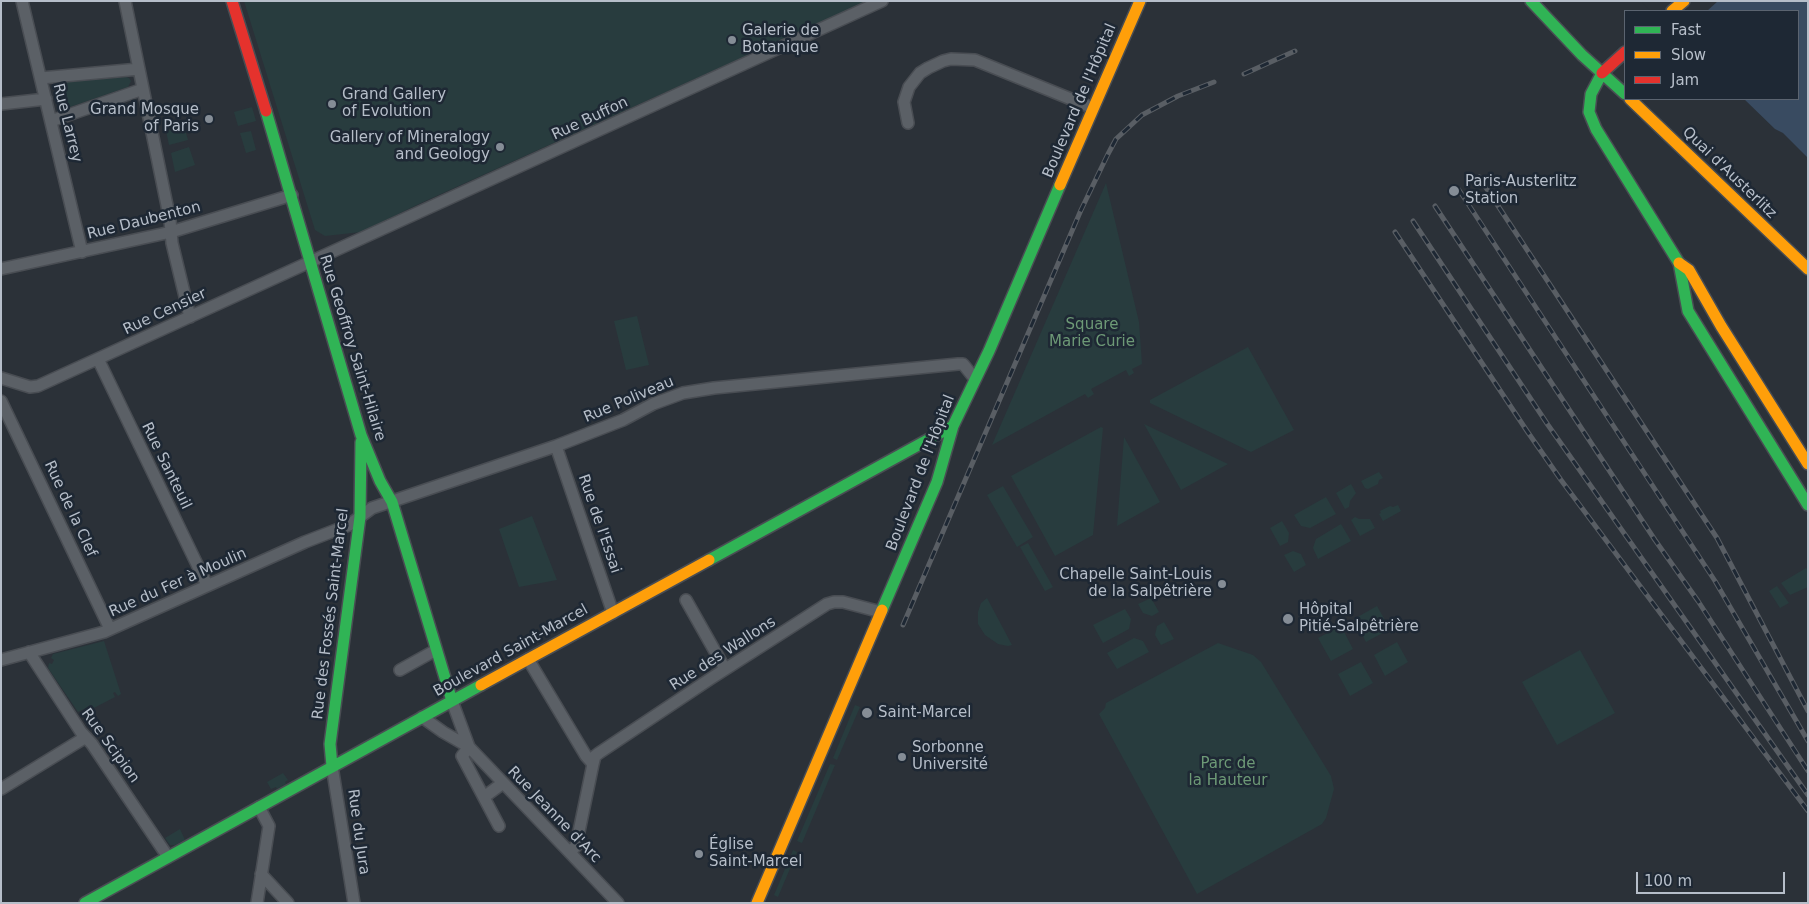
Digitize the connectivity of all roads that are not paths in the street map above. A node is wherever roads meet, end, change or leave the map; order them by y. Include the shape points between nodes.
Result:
1 (22, 1) edge
2 (125, 1) edge
3 (232, 1) edge
4 (882, 1) edge
5 (1140, 1) edge
6 (1530, 1) edge
7 (1684, 1) edge
8 (1673, 10) edge
9 (1624, 53) edge
10 (138, 69) junction
11 (1602, 73) junction
12 (41, 78) junction
13 (143, 89) junction
14 (1624, 93) edge
15 (46, 99) junction
16 (1631, 100) edge
17 (1, 104) edge
18 (1093, 108) junction
19 (51, 121) junction
20 (908, 123) dead end
21 (292, 195) junction
22 (171, 232) junction
23 (82, 252) junction
24 (310, 262) junction
25 (1679, 263) junction
26 (1, 269) edge
27 (1808, 270) edge
28 (190, 317) junction
29 (98, 359) junction
30 (1, 378) edge
31 (975, 379) junction
32 (2, 402) edge
33 (952, 426) junction
34 (361, 435) junction
35 (556, 446) junction
36 (1808, 464) edge
37 (392, 502) junction
38 (1808, 505) edge
39 (360, 517) junction
40 (207, 585) junction
41 (686, 600) dead end
42 (613, 612) junction
43 (881, 612) junction
44 (110, 630) junction
45 (436, 650) junction
46 (29, 652) junction
47 (528, 659) junction
48 (1, 660) edge
49 (725, 669) junction
50 (400, 670) dead end
51 (452, 701) junction
52 (422, 717) junction
53 (86, 737) junction
54 (469, 747) junction
55 (593, 764) junction
56 (332, 766) junction
57 (503, 783) junction
58 (1, 789) edge
59 (484, 797) junction
60 (259, 807) junction
61 (499, 826) dead end
62 (570, 852) junction
63 (168, 857) junction
64 (261, 874) junction
65 (85, 903) edge
66 (257, 903) edge
67 (288, 903) edge
68 (354, 903) edge
69 (618, 903) edge
70 (757, 903) edge

1 - 12 street, Rue Larrey
2 - 10 street
3 - 21 main road, Rue Geoffroy Saint-Hilaire
4 - 24 street, Rue Buffon
5 - 18 main road, Boulevard de l'Hôpital
6 - 11 main road
7 - 8 main road
9 - 11 main road
10 - 12 street
10 - 13 street
11 - 14 main road
11 - 25 main road via 1591,94 1589,112 1596,129
12 - 15 street, Rue Larrey
13 - 19 street
13 - 22 street
15 - 17 street
15 - 19 street, Rue Larrey
16 - 27 main road, Quai d'Austerlitz
18 - 20 street via 975,60 958,59 928,68 908,87 904,102
18 - 31 main road, Boulevard de l'Hôpital
19 - 23 street, Rue Larrey
21 - 22 street, Rue Daubenton
21 - 24 main road, Rue Geoffroy Saint-Hilaire
22 - 23 street, Rue Daubenton
22 - 28 street
23 - 26 street, Rue Daubenton
24 - 28 street, Rue Censier
24 - 34 main road, Rue Geoffroy Saint-Hilaire
25 - 36 main road via 1688,270
25 - 38 main road via 1688,311
28 - 29 street, Rue Censier
29 - 30 street, Rue Censier via 38,386
29 - 40 street, Rue Santeuil
31 - 33 main road, Boulevard de l'Hôpital
31 - 35 street, Rue Poliveau via 963,364 958,364 714,388 683,393 653,404 623,420
32 - 44 street, Rue de la Clef
33 - 42 main road, Boulevard Saint-Marcel
33 - 43 main road, Boulevard de l'Hôpital via 937,482
34 - 37 main road, Rue Geoffroy Saint-Hilaire
34 - 39 main road, Rue des Fossés Saint-Marcel
35 - 37 street, Rue Poliveau
35 - 42 street, Rue de l'Essai
37 - 39 street, Rue Poliveau via 372,508
37 - 45 main road, Rue Geoffroy Saint-Hilaire
39 - 40 street, Rue du Fer à Moulin via 350,526
39 - 56 main road, Rue des Fossés Saint-Marcel via 330,744
40 - 44 street, Rue du Fer à Moulin
41 - 49 street
42 - 47 main road, Boulevard Saint-Marcel
43 - 49 street, Rue des Wallons via 843,602 827,604
43 - 70 main road, Boulevard de l'Hôpital
44 - 46 street, Rue du Fer à Moulin
45 - 50 street
45 - 51 main road, Rue Geoffroy Saint-Hilaire
46 - 48 street, Rue du Fer à Moulin
46 - 53 street, Rue Scipion
47 - 51 main road, Boulevard Saint-Marcel
47 - 55 street
49 - 55 street, Rue des Wallons via 599,753
51 - 52 main road, Boulevard Saint-Marcel
51 - 54 street, Rue Jeanne d'Arc
52 - 54 street, Rue Jeanne d'Arc
52 - 56 main road, Boulevard Saint-Marcel
53 - 58 street
53 - 63 street, Rue Scipion
54 - 57 street, Rue Jeanne d'Arc
54 - 59 street via 462,756
55 - 62 street via 576,846
56 - 60 main road, Boulevard Saint-Marcel
56 - 68 street, Rue du Jura
57 - 59 street
57 - 62 street, Rue Jeanne d'Arc
59 - 61 street
60 - 63 main road, Boulevard Saint-Marcel
60 - 64 street via 269,826
62 - 69 street, Rue Jeanne d'Arc
63 - 65 main road, Boulevard Saint-Marcel
64 - 66 street
64 - 67 street

